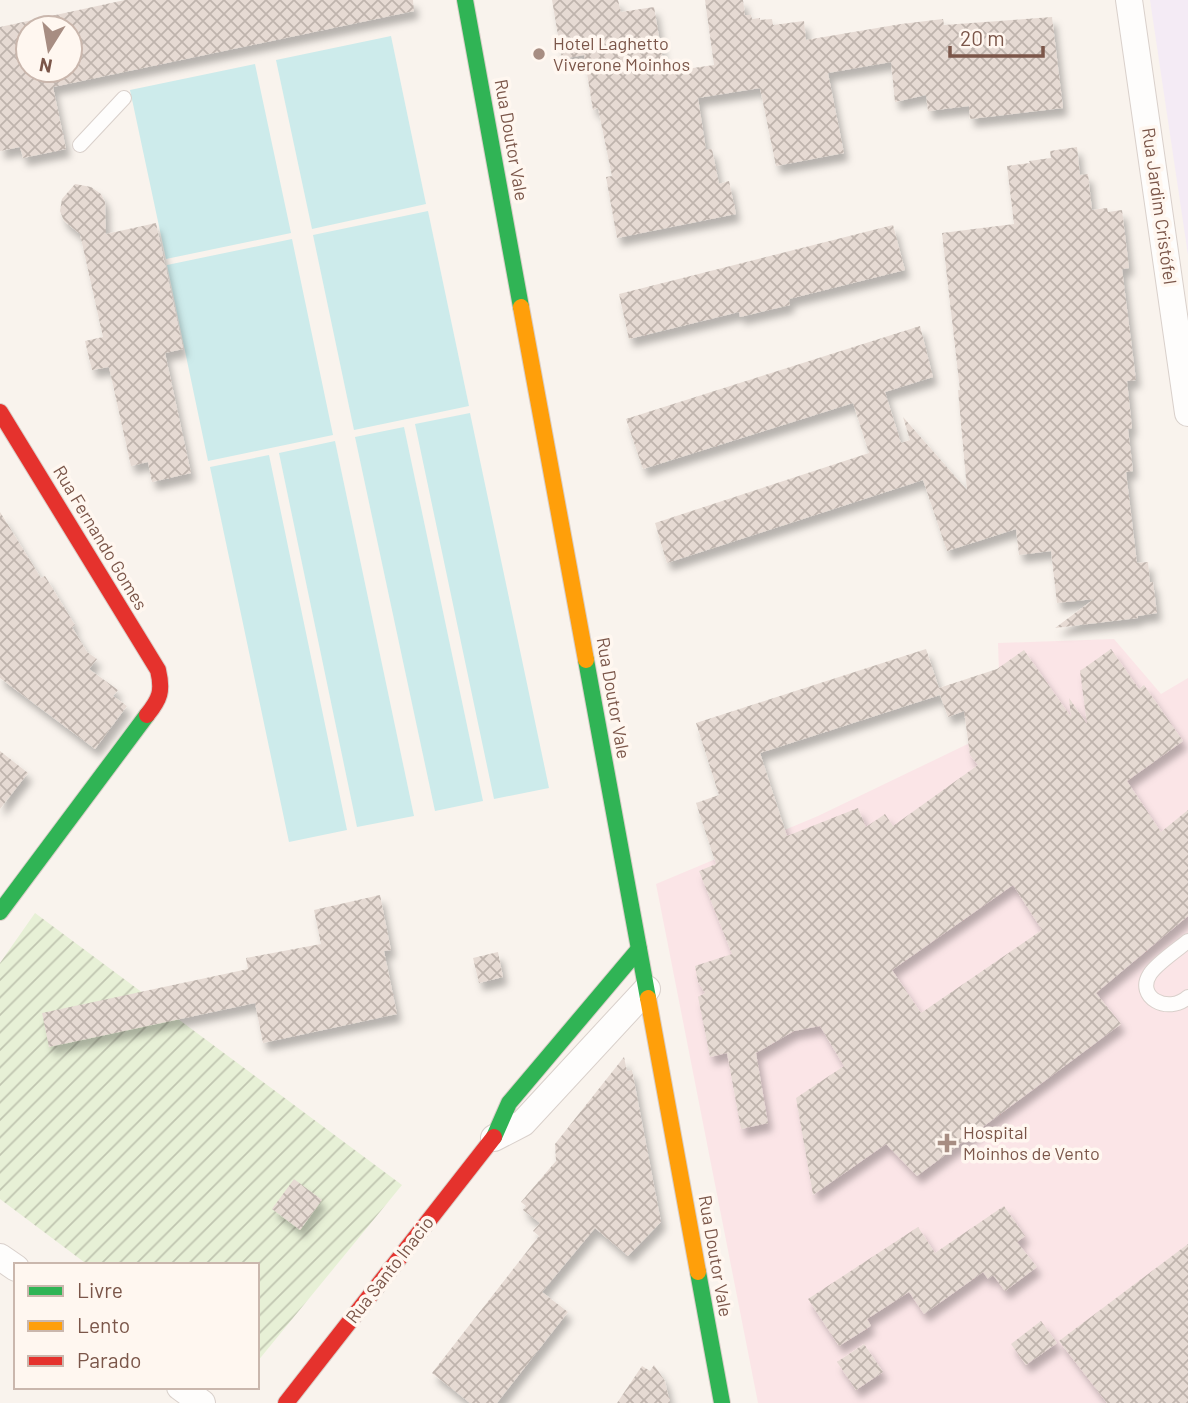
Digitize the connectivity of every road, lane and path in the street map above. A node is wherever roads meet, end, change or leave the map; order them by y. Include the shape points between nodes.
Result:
1 (465, 0) edge
2 (1129, 0) edge
3 (124, 98) dead end
4 (80, 145) dead end
5 (0, 412) edge
6 (1188, 412) edge
7 (0, 912) edge
8 (1188, 941) edge
9 (639, 950) junction
10 (646, 989) junction
11 (1188, 997) edge
12 (494, 1138) junction
13 (183, 1389) edge
14 (202, 1403) edge
15 (286, 1403) edge
16 (722, 1403) edge

1 - 9 street, Rua Doutor Vale
2 - 6 street, Rua Jardim Cristófel
3 - 4 lane
5 - 7 street, Rua Fernando Gomes via 158,670 162,686 157,702
8 - 11 lane via 1151,972 1147,981 1147,991 1161,1005
9 - 10 street, Rua Doutor Vale
9 - 12 street, Rua Santo Inacio via 509,1103
10 - 12 street, Rua Santo Inacio via 523,1123
10 - 16 street, Rua Doutor Vale
12 - 15 street, Rua Santo Inacio
13 - 14 street

